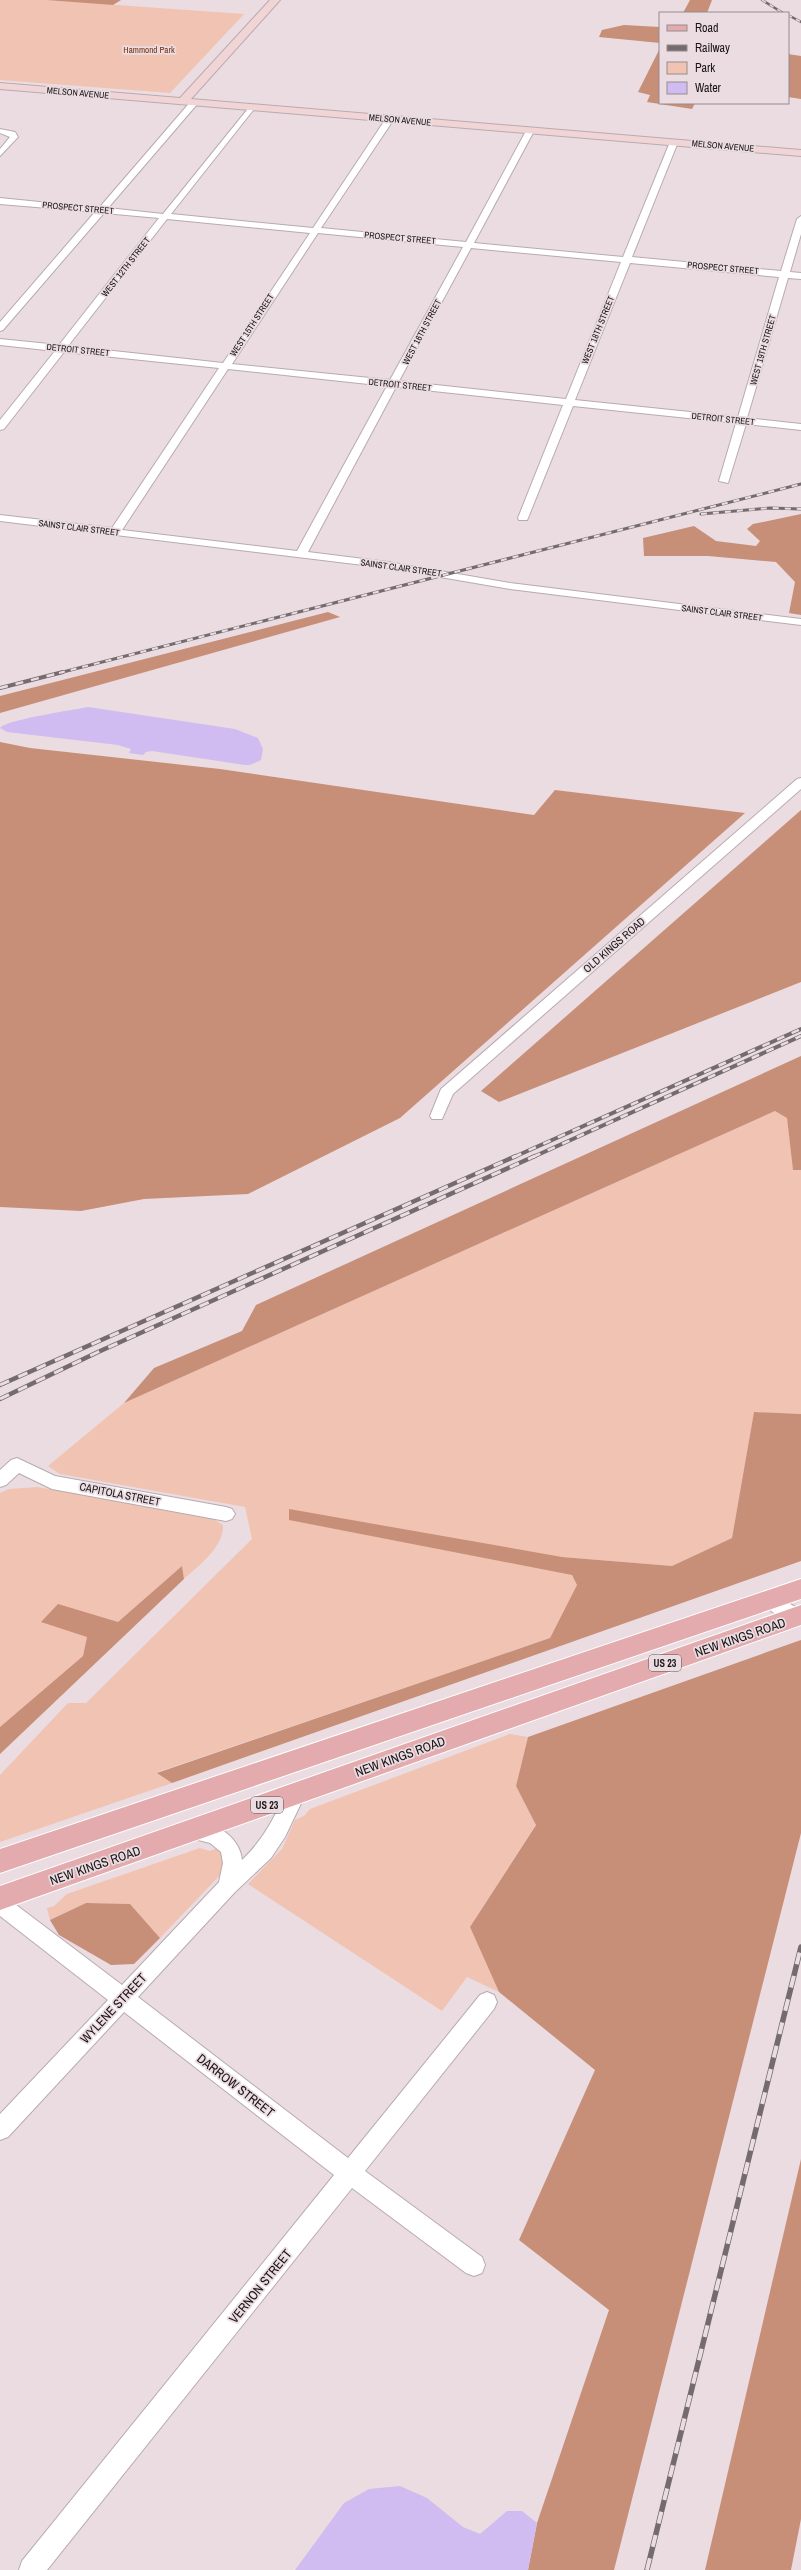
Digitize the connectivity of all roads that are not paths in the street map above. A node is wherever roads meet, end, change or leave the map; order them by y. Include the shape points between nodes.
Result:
1 (275, 0) edge
2 (0, 86) edge
3 (183, 101) junction
4 (195, 102) junction
5 (251, 107) junction
6 (390, 119) junction
7 (0, 131) edge
8 (530, 131) junction
9 (674, 142) junction
10 (801, 153) edge
11 (0, 154) edge
12 (0, 201) edge
13 (101, 210) junction
14 (165, 216) junction
15 (801, 219) edge
16 (314, 231) junction
17 (468, 245) junction
18 (626, 260) junction
19 (785, 274) junction
20 (801, 276) edge
21 (0, 328) edge
22 (0, 342) edge
23 (62, 349) junction
24 (226, 366) junction
25 (394, 385) junction
26 (569, 403) junction
27 (743, 421) junction
28 (0, 427) edge
29 (801, 427) edge
30 (724, 481) dead end
31 (0, 518) edge
32 (523, 518) dead end
33 (115, 532) junction
34 (300, 554) junction
35 (801, 622) edge
36 (801, 782) edge
37 (438, 1116) dead end
38 (0, 1480) edge
39 (226, 1514) dead end
40 (801, 1589) edge
41 (770, 1600) junction
42 (799, 1616) edge
43 (295, 1795) junction
44 (193, 1831) junction
45 (0, 1861) edge
46 (228, 1886) junction
47 (0, 1898) edge
48 (0, 1904) edge
49 (123, 1997) junction
50 (488, 2002) dead end
51 (0, 2130) edge
52 (350, 2174) junction
53 (474, 2265) dead end
54 (31, 2570) edge

1 - 3 street
2 - 3 street, MELSON AVENUE
3 - 4 street, MELSON AVENUE
4 - 5 street, MELSON AVENUE
4 - 13 street
5 - 6 street, MELSON AVENUE
5 - 14 street, WEST 12TH STREET
6 - 8 street, MELSON AVENUE
6 - 16 street, WEST 15TH STREET
7 - 11 street via 12,134 13,140
8 - 9 street, MELSON AVENUE
8 - 17 street, WEST 16TH STREET
9 - 10 street, MELSON AVENUE
9 - 18 street, WEST 18TH STREET
12 - 13 street, PROSPECT STREET
13 - 14 street, PROSPECT STREET
13 - 21 street
14 - 16 street, PROSPECT STREET
14 - 23 street, WEST 12TH STREET
15 - 19 street, WEST 19TH STREET
16 - 17 street, PROSPECT STREET
16 - 24 street, WEST 15TH STREET
17 - 18 street, PROSPECT STREET
17 - 25 street, WEST 16TH STREET
18 - 19 street, PROSPECT STREET
18 - 26 street, WEST 18TH STREET
19 - 20 street, PROSPECT STREET
19 - 27 street, WEST 19TH STREET
22 - 23 street, DETROIT STREET
23 - 24 street, DETROIT STREET
23 - 28 street, WEST 12TH STREET
24 - 25 street, DETROIT STREET
24 - 33 street, WEST 15TH STREET
25 - 26 street, DETROIT STREET
25 - 34 street, WEST 16TH STREET
26 - 27 street, DETROIT STREET
26 - 32 street, WEST 18TH STREET
27 - 29 street, DETROIT STREET
27 - 30 street, WEST 19TH STREET
31 - 33 street, SAINST CLAIR STREET
33 - 34 street, SAINST CLAIR STREET
34 - 35 street, SAINST CLAIR STREET via 388,565 510,586
36 - 37 street, OLD KINGS ROAD via 446,1092
38 - 39 street, CAPITOLA STREET via 17,1465 52,1482
40 - 41 main road, US 23
41 - 42 street
41 - 45 main road, US 23
42 - 43 main road, NEW KINGS ROAD / US 23
43 - 44 main road, NEW KINGS ROAD / US 23
43 - 46 street, WYLENE STREET via 278,1831 264,1852
44 - 46 street, WYLENE STREET via 211,1833 226,1840 233,1855 233,1869
44 - 47 main road, NEW KINGS ROAD / US 23
46 - 49 street, WYLENE STREET
48 - 49 street, DARROW STREET
49 - 51 street, WYLENE STREET
49 - 52 street, DARROW STREET
50 - 52 street, VERNON STREET
52 - 53 street, DARROW STREET
52 - 54 street, VERNON STREET

